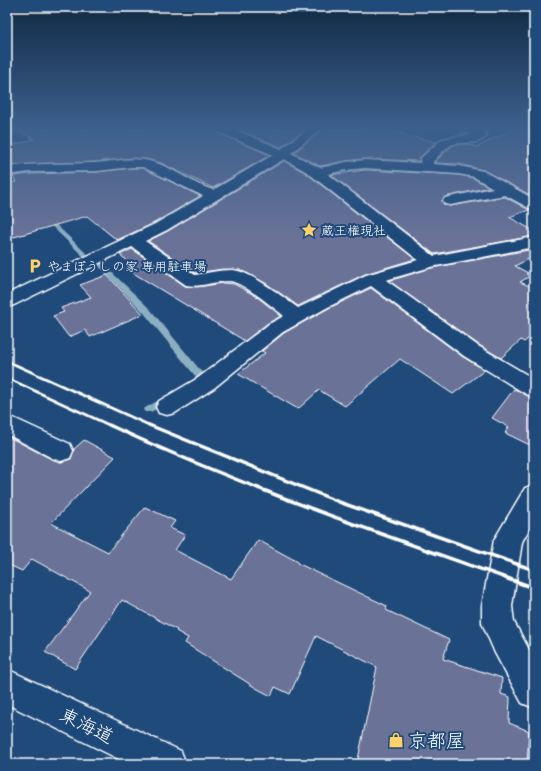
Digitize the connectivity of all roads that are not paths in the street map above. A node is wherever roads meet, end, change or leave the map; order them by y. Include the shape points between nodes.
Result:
1 (120, 165) edge
2 (150, 165) edge
3 (265, 165) edge
4 (303, 165) edge
5 (356, 165) edge
6 (380, 165) edge
7 (427, 165) edge
8 (427, 168) junction
9 (7, 171) edge
10 (317, 173) junction
11 (506, 190) junction
12 (214, 195) junction
13 (450, 201) dead end
14 (534, 205) edge
15 (133, 240) junction
16 (534, 242) edge
17 (431, 262) junction
18 (372, 279) junction
19 (7, 282) edge
20 (14, 297) edge
21 (297, 316) junction
22 (534, 389) edge
23 (167, 407) dead end
24 (7, 424) edge
25 (62, 451) dead end
26 (534, 496) edge
27 (7, 686) edge
28 (534, 691) edge
29 (168, 764) edge

1 - 9 street via 36,167
2 - 12 street
3 - 12 street
4 - 10 street
5 - 10 street
6 - 8 street
7 - 8 street
8 - 11 street via 468,172
10 - 17 street
11 - 13 street
11 - 14 street
12 - 15 street
15 - 20 street
15 - 21 street via 192,281 233,275 257,287
16 - 17 street
17 - 18 street
18 - 21 street
18 - 22 street via 490,365
19 - 20 street
21 - 23 street via 255,344 206,383
24 - 25 street
26 - 28 street via 508,540 497,606 498,623 506,642
27 - 29 street, 東海道

